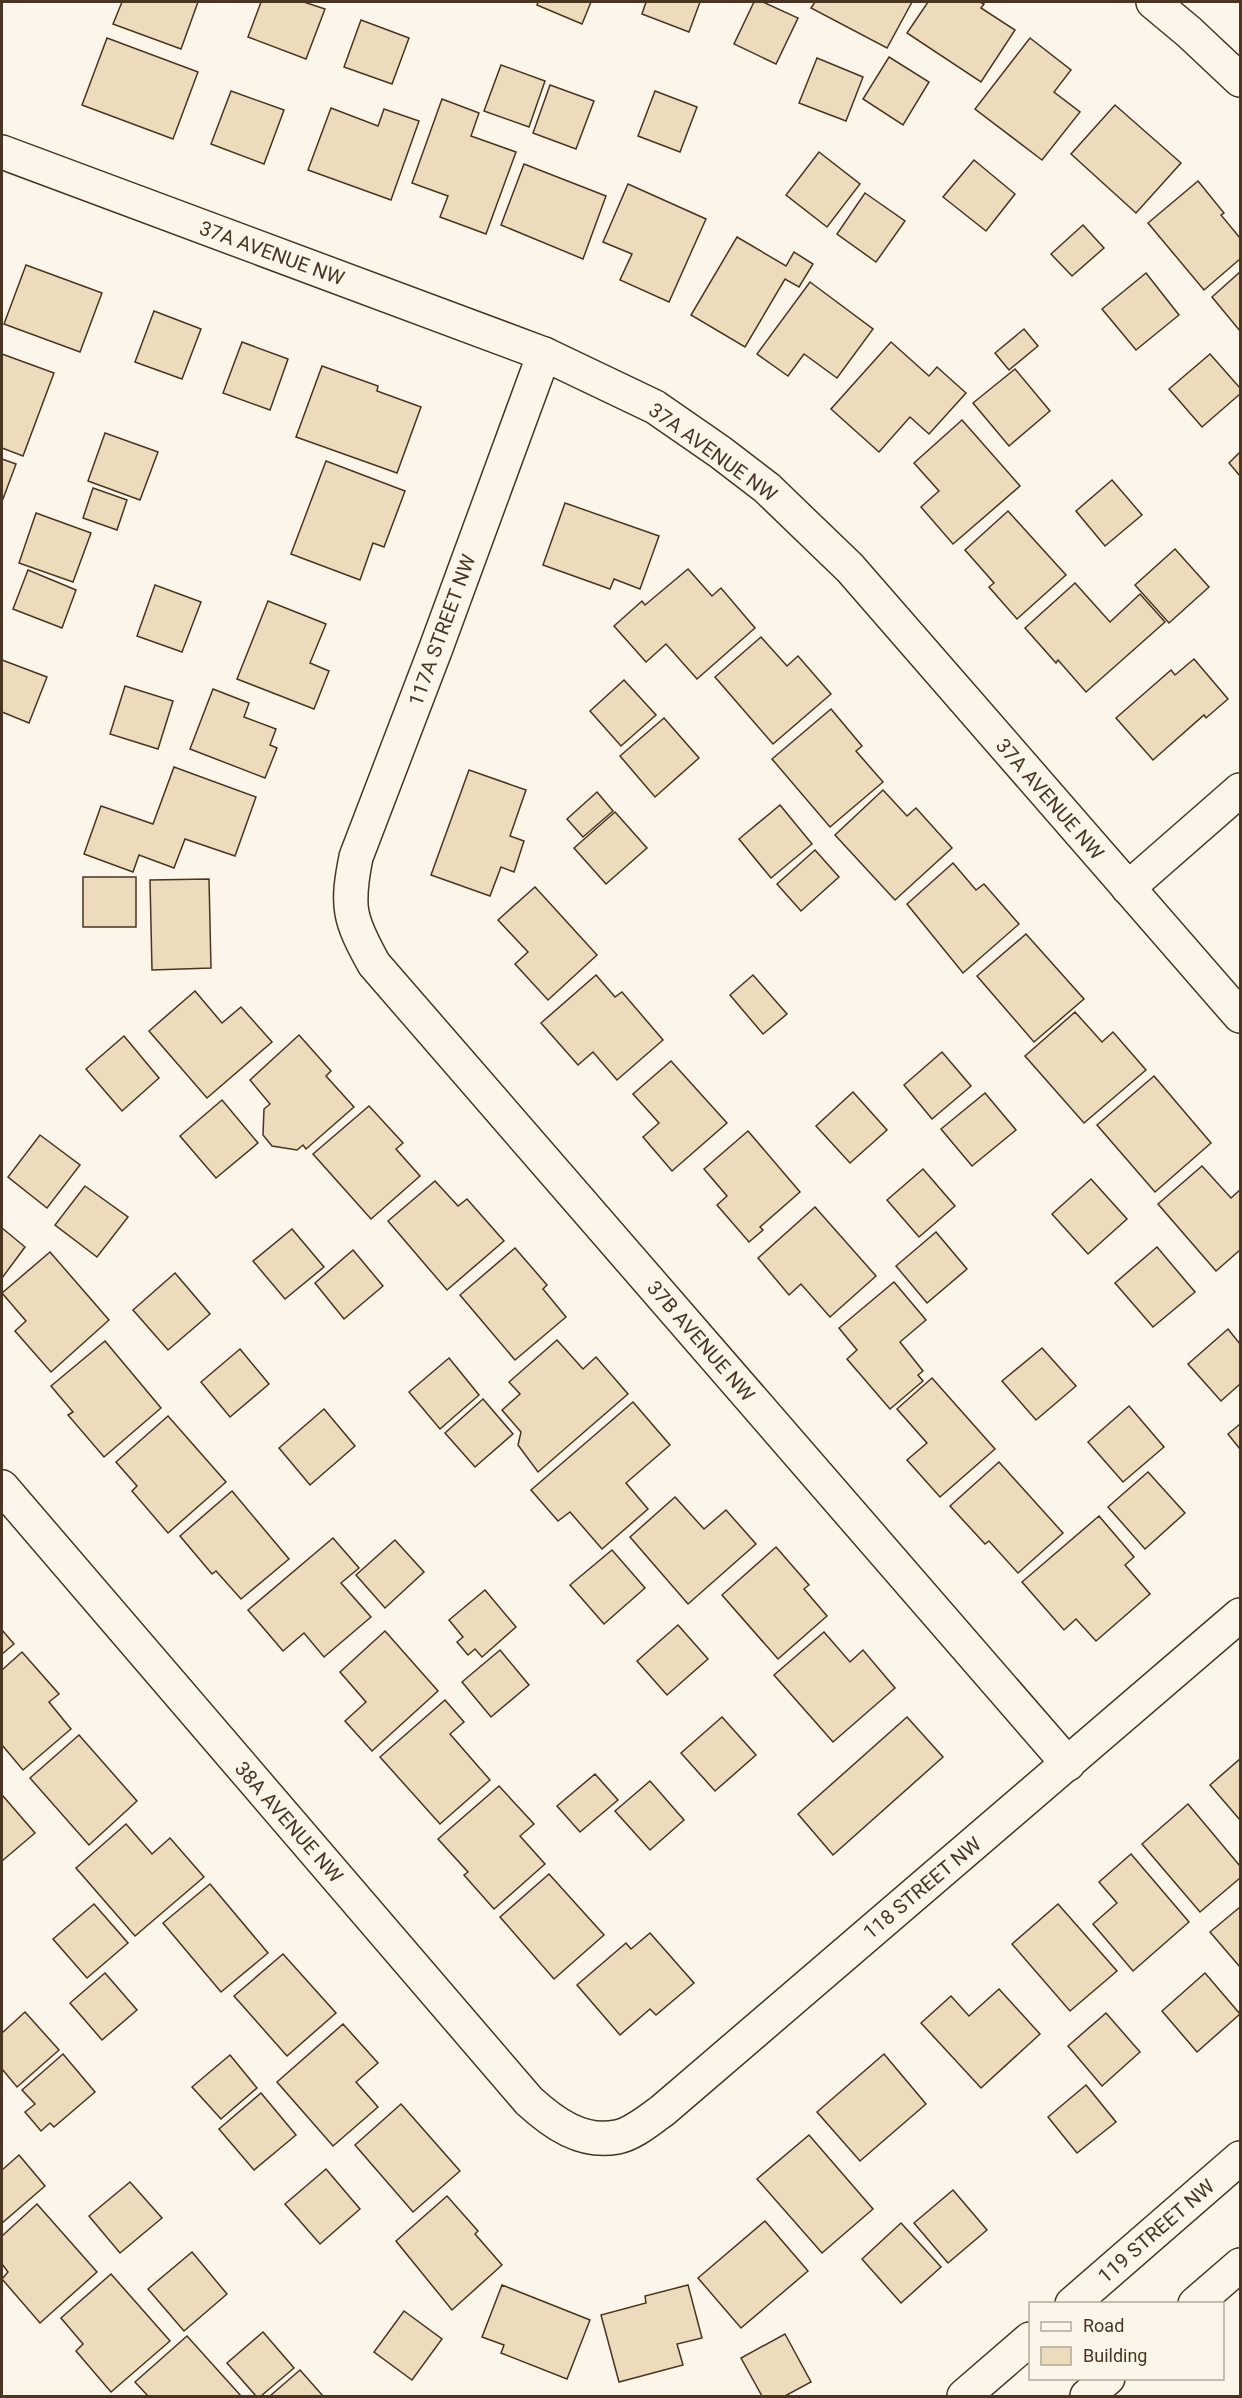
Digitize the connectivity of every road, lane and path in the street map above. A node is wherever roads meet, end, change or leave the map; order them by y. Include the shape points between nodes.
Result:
1 (1153, 2) edge
2 (1240, 80) edge
3 (2, 152) edge
4 (544, 354) junction
5 (1240, 790) edge
6 (1128, 888) junction
7 (349, 909) joint
8 (1240, 1016) edge
9 (2, 1487) edge
10 (1240, 1614) edge
11 (1068, 1764) junction
12 (591, 2138) joint
13 (1240, 2158) edge
14 (1240, 2265) edge
15 (1074, 2302) edge
16 (1198, 2302) edge
17 (1029, 2340) edge
18 (1107, 2380) edge
19 (964, 2397) edge
20 (1087, 2397) edge

1 - 2 street
3 - 4 street, 37A AVENUE NW
4 - 6 street, 37A AVENUE NW via 655,407 767,488 849,568
4 - 7 street, 117A STREET NW via 356,857
5 - 6 street
6 - 8 street, 37A AVENUE NW
7 - 11 street, 37B AVENUE NW via 374,964
9 - 12 street, 38A AVENUE NW via 529,2101 568,2131
10 - 11 street, 118 STREET NW
11 - 12 street, 118 STREET NW via 662,2111 617,2137
13 - 15 street, 119 STREET NW
14 - 16 street
17 - 19 street
18 - 20 street

